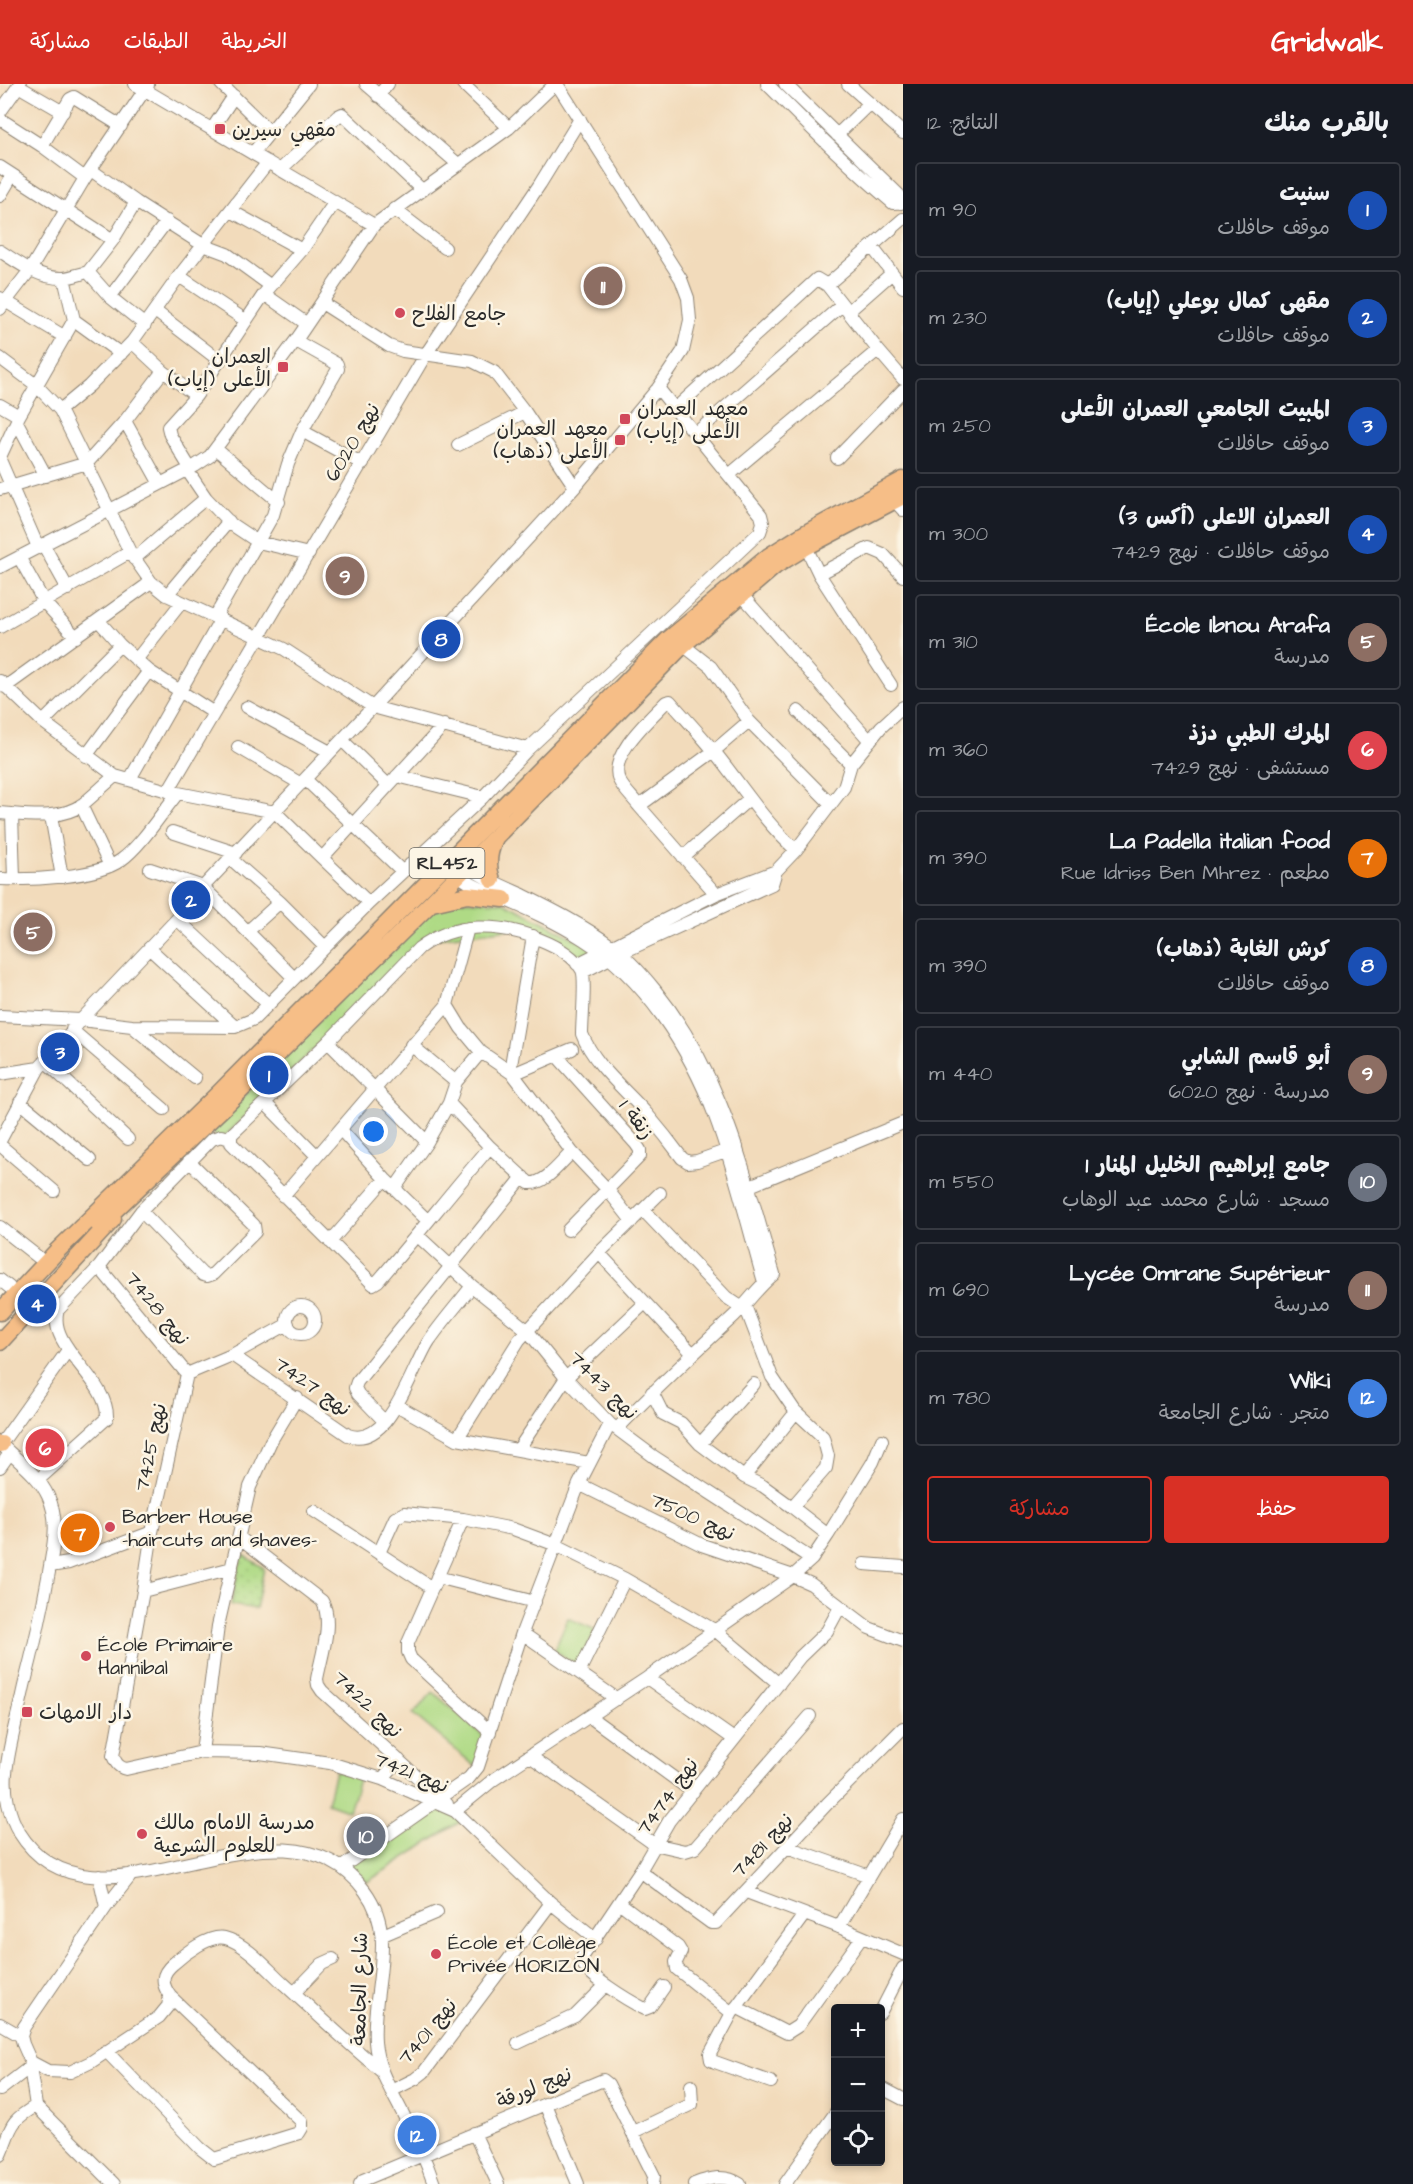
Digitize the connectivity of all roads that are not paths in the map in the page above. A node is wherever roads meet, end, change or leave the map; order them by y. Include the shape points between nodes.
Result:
1 (309, 84) edge
2 (366, 84) edge
3 (388, 84) edge
4 (463, 84) edge
5 (556, 84) edge
6 (767, 84) edge
7 (785, 84) edge
8 (848, 84) edge
9 (19, 85) edge
10 (143, 86) edge
11 (228, 88) edge
12 (4, 96) edge
13 (378, 96) junction
14 (870, 103) junction
15 (0, 112) edge
16 (63, 112) junction
17 (0, 119) edge
18 (580, 119) junction
19 (121, 126) junction
20 (509, 128) junction
21 (212, 129) junction
22 (270, 132) junction
23 (903, 133) edge
24 (837, 135) junction
25 (42, 146) junction
26 (253, 153) junction
27 (268, 162) junction
28 (459, 165) junction
29 (0, 167) edge
30 (280, 170) junction
31 (88, 174) junction
32 (12, 176) junction
33 (422, 190) junction
34 (0, 196) edge
35 (136, 202) junction
36 (335, 202) junction
37 (902, 202) edge
38 (65, 209) junction
39 (394, 209) junction
40 (231, 211) junction
41 (167, 221) junction
42 (374, 225) junction
43 (901, 225) edge
44 (113, 240) junction
45 (203, 245) junction
46 (872, 247) junction
47 (445, 248) dead end
48 (302, 250) junction
49 (0, 251) edge
50 (30, 270) junction
51 (88, 273) junction
52 (891, 274) junction
53 (179, 276) junction
54 (64, 278) junction
55 (827, 285) junction
56 (903, 287) edge
57 (268, 290) junction
58 (110, 297) junction
59 (2, 303) edge
60 (322, 303) junction
61 (845, 308) junction
62 (155, 311) junction
63 (74, 320) junction
64 (245, 320) junction
65 (307, 324) junction
66 (145, 325) junction
67 (65, 337) junction
68 (296, 341) junction
69 (132, 342) junction
70 (878, 350) junction
71 (121, 354) junction
72 (426, 354) junction
73 (0, 358) edge
74 (220, 361) junction
75 (162, 371) junction
76 (903, 379) edge
77 (36, 385) junction
78 (658, 388) junction
79 (903, 390) edge
80 (196, 396) junction
81 (0, 405) edge
82 (675, 409) junction
83 (60, 410) junction
84 (525, 412) junction
85 (18, 419) junction
86 (125, 421) junction
87 (302, 431) junction
88 (695, 434) junction
89 (458, 445) dead end
90 (216, 449) junction
91 (837, 458) dead end
92 (0, 459) edge
93 (87, 463) junction
94 (363, 464) junction
95 (188, 469) junction
96 (729, 475) junction
97 (46, 476) junction
98 (903, 480) edge
99 (160, 484) junction
100 (575, 487) junction
101 (5, 488) edge
102 (206, 498) junction
103 (279, 502) junction
104 (900, 502) edge
105 (111, 509) junction
106 (229, 521) junction
107 (258, 542) junction
108 (41, 546) junction
109 (806, 547) junction
110 (309, 555) junction
111 (133, 556) junction
112 (19, 557) junction
113 (1, 564) edge
114 (819, 574) junction
115 (903, 576) edge
116 (151, 582) junction
117 (68, 589) junction
118 (741, 594) junction
119 (167, 595) junction
120 (44, 602) junction
121 (181, 603) junction
122 (218, 618) junction
123 (99, 621) junction
124 (0, 627) edge
125 (258, 636) junction
126 (76, 637) junction
127 (120, 645) junction
128 (683, 645) junction
129 (136, 660) junction
130 (149, 671) junction
131 (3, 684) edge
132 (891, 685) dead end
133 (181, 691) junction
134 (374, 706) junction
135 (247, 707) dead end
136 (903, 707) edge
137 (798, 711) dead end
138 (214, 713) junction
139 (749, 721) junction
140 (43, 722) junction
141 (444, 725) junction
142 (342, 740) junction
143 (870, 741) junction
144 (238, 747) dead end
145 (528, 749) junction
146 (714, 751) junction
147 (330, 752) junction
148 (86, 756) junction
149 (851, 764) junction
150 (115, 776) junction
151 (130, 779) junction
152 (303, 781) junction
153 (393, 781) junction
154 (173, 792) junction
155 (483, 797) junction
156 (749, 799) junction
157 (831, 804) junction
158 (81, 805) junction
159 (639, 806) junction
160 (275, 812) junction
161 (6, 813) edge
162 (51, 816) junction
163 (351, 825) junction
164 (172, 832) dead end
165 (499, 835) junction
166 (796, 850) junction
167 (233, 856) junction
168 (683, 857) junction
169 (322, 858) junction
170 (456, 865) junction
171 (110, 866) junction
172 (150, 869) dead end
173 (776, 871) junction
174 (402, 872) junction
175 (62, 877) junction
176 (0, 879) edge
177 (14, 879) junction
178 (492, 880) junction
179 (203, 887) junction
180 (716, 894) junction
181 (504, 899) junction
182 (280, 902) junction
183 (369, 903) junction
184 (431, 903) junction
185 (177, 918) junction
186 (468, 928) junction
187 (248, 931) junction
188 (533, 936) junction
189 (325, 947) junction
190 (149, 948) junction
191 (610, 952) junction
192 (580, 968) junction
193 (293, 977) junction
194 (268, 1004) junction
195 (447, 1005) junction
196 (0, 1016) edge
197 (76, 1025) junction
198 (132, 1026) junction
199 (235, 1027) junction
200 (328, 1042) junction
201 (411, 1045) junction
202 (572, 1049) dead end
203 (481, 1052) junction
204 (557, 1056) junction
205 (42, 1065) junction
206 (511, 1072) junction
207 (0, 1074) edge
208 (195, 1078) dead end
209 (456, 1082) junction
210 (374, 1089) junction
211 (20, 1102) junction
212 (265, 1103) junction
213 (449, 1103) junction
214 (164, 1108) dead end
215 (903, 1123) edge
216 (341, 1130) junction
217 (128, 1139) dead end
218 (230, 1139) junction
219 (427, 1142) junction
220 (0, 1143) edge
221 (490, 1147) junction
222 (731, 1149) junction
223 (572, 1152) junction
224 (318, 1156) junction
225 (90, 1160) dead end
226 (189, 1161) junction
227 (524, 1177) junction
228 (385, 1179) junction
229 (395, 1188) junction
230 (607, 1189) junction
231 (743, 1189) junction
232 (54, 1191) dead end
233 (660, 1193) dead end
234 (283, 1196) junction
235 (120, 1197) junction
236 (643, 1210) junction
237 (141, 1211) junction
238 (427, 1220) junction
239 (632, 1221) junction
240 (0, 1227) edge
241 (568, 1230) dead end
242 (417, 1235) junction
243 (330, 1242) junction
244 (599, 1253) junction
245 (38, 1257) junction
246 (99, 1267) junction
247 (451, 1267) junction
248 (472, 1286) junction
249 (12, 1289) edge
250 (645, 1303) junction
251 (742, 1308) junction
252 (0, 1312) edge
253 (288, 1324) dead end
254 (0, 1326) edge
255 (527, 1330) junction
256 (0, 1342) edge
257 (68, 1350) junction
258 (693, 1354) junction
259 (232, 1355) junction
260 (187, 1374) junction
261 (566, 1378) junction
262 (754, 1384) dead end
263 (652, 1392) junction
264 (297, 1398) junction
265 (398, 1406) junction
266 (792, 1417) dead end
267 (385, 1422) junction
268 (614, 1427) junction
269 (457, 1439) junction
270 (882, 1440) dead end
271 (700, 1444) junction
272 (2, 1445) edge
273 (518, 1450) junction
274 (590, 1463) junction
275 (0, 1467) edge
276 (744, 1477) junction
277 (38, 1480) junction
278 (579, 1484) junction
279 (792, 1507) junction
280 (314, 1511) dead end
281 (463, 1518) junction
282 (152, 1532) junction
283 (828, 1535) junction
284 (240, 1538) junction
285 (556, 1545) junction
286 (379, 1553) junction
287 (812, 1559) junction
288 (864, 1564) dead end
289 (50, 1566) junction
290 (903, 1567) edge
291 (232, 1568) junction
292 (793, 1576) junction
293 (625, 1579) junction
294 (435, 1582) junction
295 (143, 1591) junction
296 (535, 1602) junction
297 (840, 1607) junction
298 (716, 1631) junction
299 (522, 1633) junction
300 (903, 1641) edge
301 (579, 1672) junction
302 (647, 1678) junction
303 (779, 1684) junction
304 (616, 1699) junction
305 (810, 1716) dead end
306 (590, 1717) junction
307 (903, 1728) edge
308 (490, 1732) junction
309 (734, 1739) junction
310 (202, 1752) junction
311 (530, 1756) junction
312 (399, 1760) junction
313 (382, 1779) junction
314 (693, 1792) junction
315 (446, 1805) junction
316 (903, 1819) edge
317 (654, 1844) junction
318 (787, 1846) junction
319 (342, 1867) junction
320 (640, 1871) junction
321 (132, 1874) junction
322 (99, 1876) junction
323 (869, 1876) junction
324 (746, 1892) junction
325 (551, 1903) junction
326 (620, 1903) junction
327 (106, 1907) junction
328 (437, 1912) dead end
329 (804, 1915) junction
330 (839, 1927) junction
331 (383, 1935) junction
332 (862, 1937) junction
333 (597, 1939) junction
334 (902, 1952) edge
335 (333, 1959) dead end
336 (903, 1968) edge
337 (606, 1985) junction
338 (664, 1987) dead end
339 (294, 1994) junction
340 (170, 1995) junction
341 (885, 2004) edge
342 (734, 2010) junction
343 (0, 2024) edge
344 (21, 2036) junction
345 (518, 2043) dead end
346 (106, 2051) junction
347 (30, 2064) junction
348 (380, 2070) junction
349 (771, 2082) dead end
350 (691, 2086) dead end
351 (0, 2090) edge
352 (885, 2090) edge
353 (391, 2091) junction
354 (903, 2099) edge
355 (545, 2104) junction
356 (36, 2106) junction
357 (831, 2119) edge
358 (633, 2132) junction
359 (474, 2133) junction
360 (423, 2154) junction
361 (0, 2155) edge
362 (114, 2184) edge
363 (360, 2184) edge
364 (434, 2184) edge
365 (498, 2184) edge
366 (578, 2184) edge
367 (653, 2184) edge
368 (694, 2184) edge
369 (740, 2184) edge
370 (785, 2184) edge

1 - 22 street
2 - 13 street
3 - 13 street
4 - 20 street
5 - 18 street
5 - 20 street
6 - 37 street via 876,190 893,203
7 - 24 street
8 - 14 street
9 - 12 street
9 - 16 street
10 - 19 street
10 - 21 street
11 - 21 street
11 - 22 street
12 - 15 street
13 - 28 street
14 - 23 street
14 - 24 street
16 - 19 street via 74,97
16 - 25 street
17 - 25 street
18 - 72 street, نهج 6020
18 - 78 street via 681,279 688,298 690,320 683,351
19 - 31 street
20 - 28 street
21 - 26 street
22 - 26 street
24 - 37 street
25 - 31 street
26 - 27 street
27 - 30 street
27 - 40 street
28 - 33 street
29 - 32 street
30 - 33 street via 342,114
30 - 36 street
31 - 35 street
31 - 38 street
32 - 34 street
32 - 38 street
33 - 39 street
35 - 41 street
35 - 44 street
36 - 42 street
36 - 48 street
38 - 44 street
38 - 50 street
39 - 42 street
39 - 47 street
40 - 45 street
40 - 48 street
41 - 45 street
41 - 58 street
42 - 60 street
43 - 46 street
44 - 51 street
45 - 53 street
45 - 57 street via 227,254
46 - 52 street
46 - 55 street
48 - 57 street
49 - 50 street
50 - 54 street
50 - 59 street
51 - 54 street
51 - 58 street
52 - 56 street
52 - 61 street
53 - 62 street
53 - 64 street
54 - 63 street
55 - 61 street
55 - 82 street via 817,279
57 - 64 street
57 - 65 street
58 - 66 street
59 - 67 street
60 - 65 street
60 - 72 street via 382,343
61 - 70 street
61 - 88 street
62 - 66 street
62 - 74 street
63 - 67 street
63 - 71 street
64 - 74 street
65 - 68 street
66 - 69 street
67 - 77 street
68 - 87 street via 338,366
68 - 90 street
69 - 71 street
69 - 75 street
70 - 76 street
70 - 96 street
71 - 83 street
72 - 84 street via 472,361 494,372
72 - 94 street, نهج 6020
73 - 77 street
74 - 80 street
75 - 80 street
75 - 86 street
77 - 83 street
77 - 85 street
78 - 82 street
78 - 100 street
79 - 91 street
80 - 95 street via 168,427
81 - 85 street
82 - 88 street
83 - 93 street
84 - 89 street
84 - 100 street
85 - 92 street
85 - 97 street
86 - 93 street
86 - 99 street
87 - 94 street
87 - 103 street via 288,464
88 - 96 street
90 - 95 street
90 - 103 street
92 - 101 street
93 - 97 street
93 - 105 street
94 - 110 street, نهج 6020
95 - 99 street
95 - 102 street
96 - 145 street via 761,515 760,532
97 - 101 street
98 - 170 highway, RL452 via 770,556 675,634
99 - 105 street
100 - 134 street
101 - 108 street
102 - 106 street
102 - 111 street
103 - 107 street
104 - 109 highway, RL452
105 - 108 street
105 - 111 street
106 - 107 street
106 - 119 street
107 - 110 street
107 - 122 street
108 - 112 street
108 - 117 street
109 - 114 street
109 - 118 highway, RL452
110 - 125 street, نهج 6020
111 - 116 street
111 - 117 street
112 - 113 street
112 - 120 street
114 - 115 street via 869,548 883,554
114 - 132 street
116 - 119 street
116 - 123 street
117 - 120 street
118 - 128 highway, RL452
118 - 143 street
119 - 121 street
120 - 124 street
120 - 126 street
121 - 122 street
121 - 129 street
122 - 125 street
122 - 133 street
123 - 126 street
123 - 127 street
125 - 134 street
125 - 138 street, نهج 6020
126 - 131 street
127 - 129 street
127 - 140 street
128 - 139 street via 719,676
128 - 165 highway, RL452
129 - 130 street
130 - 133 street
130 - 148 street
131 - 140 street
133 - 138 street
133 - 151 street
134 - 141 street
134 - 142 street
135 - 147 street
136 - 143 street
137 - 149 street
138 - 154 street, نهج 6020
139 - 146 street
139 - 157 street
140 - 148 street
141 - 145 street
141 - 153 street
142 - 147 street
142 - 153 street
143 - 149 street
144 - 152 street
145 - 155 street
146 - 156 street
146 - 159 street
146 - 159 street via 670,701 666,702 623,749 617,775
147 - 152 street
148 - 150 street
149 - 157 street via 844,787
150 - 151 street
150 - 158 street
151 - 154 street
152 - 160 street
152 - 163 street
153 - 155 street
153 - 163 street
154 - 160 street
154 - 171 street, نهج 6020 via 131,851
155 - 174 street
156 - 166 street
156 - 168 street
157 - 166 street
158 - 162 street
158 - 171 street
159 - 168 street
160 - 167 street
160 - 169 street
161 - 162 street
161 - 177 street
162 - 175 street
163 - 169 street
163 - 174 street
164 - 167 street
165 - 170 highway, RL452
165 - 178 highway via 489,856
166 - 173 street
167 - 179 street
167 - 182 street
168 - 180 street
169 - 183 street
170 - 178 street
170 - 181 street
170 - 184 highway, RL452
170 - 235 highway, RL452 via 203,1109
171 - 175 street
172 - 179 street
173 - 180 street
173 - 191 street via 772,884
174 - 183 street
175 - 177 street
176 - 177 street
178 - 191 street via 575,922
179 - 185 street
179 - 187 street
180 - 191 street
181 - 184 highway via 467,895
181 - 191 street
182 - 187 street
182 - 189 street
183 - 189 street
184 - 235 highway, RL452
185 - 190 street
185 - 194 street
186 - 188 street via 517,930
186 - 195 street
186 - 200 street via 430,939
187 - 193 street
188 - 192 street via 556,946
188 - 206 street
189 - 193 street
190 - 197 street
190 - 199 street
191 - 192 street
191 - 222 street via 678,1042
192 - 222 street via 582,1034 599,1062 688,1162
193 - 194 street
194 - 199 street via 248,1023
195 - 201 street
195 - 203 street
196 - 197 street
197 - 198 street
197 - 205 street
197 - 214 street
198 - 199 street
198 - 208 street
200 - 210 street
200 - 212 street
201 - 209 street
201 - 210 street
202 - 204 street
203 - 206 street
203 - 209 street
204 - 206 street
204 - 230 street, زنقة 1 via 640,1150 640,1156
205 - 207 street
205 - 211 street
205 - 217 street
206 - 223 street
209 - 213 street
210 - 216 street
210 - 219 street
211 - 220 street
211 - 225 street
212 - 218 street
212 - 224 street
213 - 219 street
213 - 221 street
215 - 231 street
216 - 224 street
216 - 228 street
218 - 226 street via 216,1136
218 - 234 street
219 - 229 street
220 - 232 street
221 - 227 street
221 - 238 street
222 - 231 street
223 - 227 street via 540,1181 529,1183
223 - 230 street
224 - 234 street
226 - 237 street
226 - 237 street via 254,1225 255,1232 207,1276
227 - 247 street
228 - 229 street
228 - 243 street
229 - 238 street
230 - 239 street
230 - 241 street, زنقة 1
231 - 251 street via 769,1278
233 - 236 street
234 - 243 street
235 - 245 highway via 82,1216
235 - 249 highway, RL452
235 - 256 highway via 110,1224
236 - 239 street
236 - 251 street via 726,1297
237 - 246 street
238 - 242 street
239 - 244 street
240 - 245 street
242 - 243 street via 374,1284
242 - 247 street, نهج 7443
244 - 250 street
244 - 255 street
245 - 249 highway
246 - 257 street via 58,1310 57,1324
246 - 260 street, نهج 7428
247 - 248 street, نهج 7443
247 - 267 street via 357,1382 358,1394
248 - 255 street, نهج 7443
248 - 265 street, نهج 7427 via 429,1342
249 - 252 highway, RL452
249 - 254 highway, RL452
250 - 258 street
250 - 261 street
251 - 258 street
251 - 279 street via 749,1314 772,1377 795,1411 823,1437 828,1456 826,1468
253 - 259 street
255 - 261 street, نهج 7443
255 - 269 street
257 - 272 street
257 - 277 street via 103,1397 108,1407 107,1418
258 - 263 street
259 - 260 street
259 - 264 street, نهج 7427
260 - 282 street, نهج 7425
261 - 268 street, نهج 7443
261 - 273 street
262 - 271 street
263 - 268 street
263 - 271 street via 663,1414 681,1423
264 - 267 street, نهج 7427 via 355,1437 371,1434
264 - 284 street via 250,1487
265 - 267 street, نهج 7427
265 - 269 street
266 - 276 street
268 - 274 street
268 - 287 street, نهج 7443
269 - 273 street
270 - 283 street via 873,1462
271 - 276 street
272 - 275 street
272 - 277 street
273 - 274 street
274 - 278 street
276 - 279 street
277 - 289 street via 54,1510
278 - 285 street
278 - 292 street, نهج 7500 via 702,1545
279 - 283 street
280 - 286 street
281 - 285 street via 513,1528
281 - 286 street via 399,1515
281 - 294 street
282 - 289 street via 69,1563
282 - 295 street, نهج 7425
283 - 287 street
284 - 291 street
284 - 312 street, نهج 7422 via 322,1601 328,1620 318,1685
285 - 293 street
285 - 296 street
286 - 294 street
287 - 292 street
288 - 290 street
289 - 322 street via 5,1775 10,1811 16,1826 38,1854 73,1874
291 - 295 street
291 - 310 street via 219,1626
292 - 297 street, نهج 7500 via 811,1584
292 - 298 street
293 - 298 street
293 - 301 street
294 - 296 street
294 - 308 street via 408,1643 408,1652
295 - 310 street, نهج 7425 via 113,1756 119,1767 126,1768
296 - 299 street
297 - 300 street, نهج 7500 via 869,1628
297 - 303 street, نهج 7474 via 826,1631
298 - 302 street
298 - 303 street
299 - 301 street
299 - 308 street
301 - 304 street
302 - 304 street
302 - 309 street
303 - 309 street, نهج 7474
304 - 306 street
305 - 317 street via 694,1848 685,1851
306 - 311 street
306 - 314 street
307 - 318 street, نهج 7481
308 - 315 street via 474,1773
309 - 314 street, نهج 7474
310 - 313 street, نهج 7421 via 260,1753 330,1763
311 - 315 street via 486,1786
311 - 317 street
312 - 313 street
312 - 315 street, نهج 7422
313 - 315 street, نهج 7421
314 - 317 street, نهج 7474
315 - 319 street
315 - 325 street, نهج 7421
316 - 323 street
317 - 320 street, نهج 7474
318 - 323 street
318 - 324 street, نهج 7481
319 - 321 street via 322,1856 281,1849 252,1850
319 - 331 street, شارع الجامعة via 374,1905
320 - 324 street, نهج 7481 via 713,1924
320 - 326 street, نهج 7474
321 - 322 street
321 - 327 street
322 - 327 street
323 - 330 street
324 - 329 street
325 - 333 street, نهج 7421
325 - 353 street, نهج 7401 via 424,2072
326 - 333 street, نهج 7474
326 - 342 street via 678,1947 681,1952 677,1969
327 - 344 street
328 - 331 street
329 - 330 street
329 - 342 street
330 - 332 street
331 - 348 street, شارع الجامعة via 375,2019
332 - 334 street
332 - 342 street via 790,2032
333 - 337 street, نهج 7474 via 581,1963
335 - 339 street via 322,1964
336 - 341 street
337 - 338 street via 645,2009
337 - 345 street via 575,2016
339 - 340 street via 250,1953 225,1937 214,1938 185,1953 169,1967 162,1981
339 - 348 street
340 - 346 street via 168,2006 159,2017
340 - 346 street via 302,2122 299,2133 214,2159
342 - 349 street via 710,2054 711,2060
343 - 344 street
344 - 347 street
346 - 347 street via 70,2072 48,2071
347 - 351 street
347 - 356 street
348 - 353 street, شارع الجامعة
350 - 358 street via 692,2104
352 - 354 street
353 - 360 street, شارع الجامعة
355 - 358 street, نهج لورقة via 606,2081
355 - 359 street, نهج لورقة
355 - 366 street
356 - 361 street via 13,2122
356 - 362 street
357 - 370 street
358 - 367 street via 654,2176
359 - 360 street, نهج لورقة
359 - 365 street
360 - 363 street, نهج لورقة
360 - 364 street, شارع الجامعة
368 - 369 street via 721,2177

